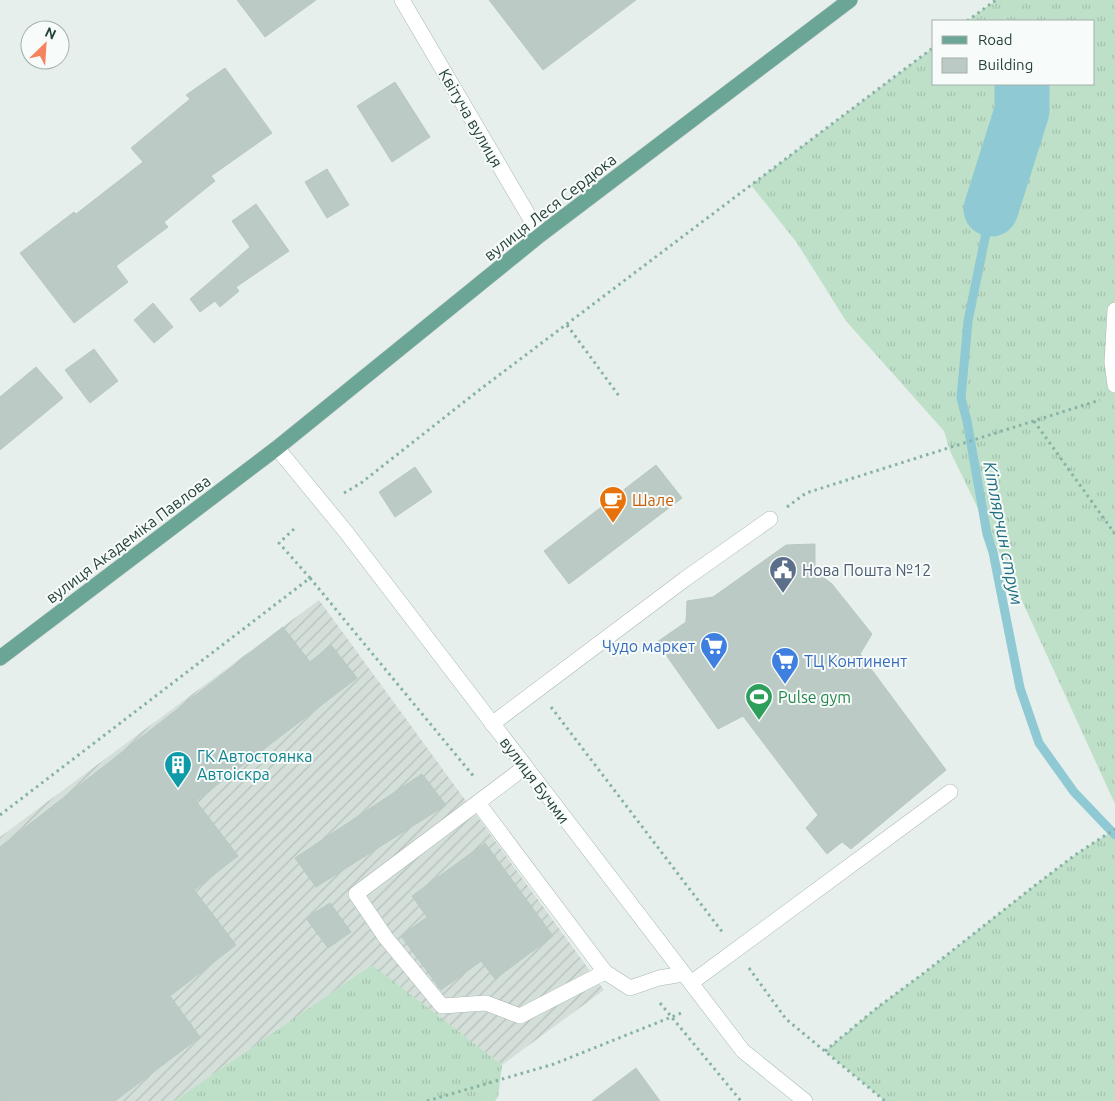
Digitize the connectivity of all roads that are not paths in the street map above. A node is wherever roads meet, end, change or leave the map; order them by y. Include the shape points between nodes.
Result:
1 (402, 0) edge
2 (850, 0) edge
3 (540, 235) junction
4 (1115, 310) edge
5 (1115, 385) edge
6 (277, 448) junction
7 (770, 519) road end
8 (0, 658) edge
9 (492, 724) junction
10 (525, 767) junction
11 (950, 792) dead end
12 (478, 803) junction
13 (605, 972) junction
14 (687, 978) junction
15 (801, 1100) edge

1 - 3 street, Квітуча вулиця
2 - 3 main road, вулиця Леся Сердюка
3 - 6 main road, вулиця Леся Сердюка
4 - 5 street via 1112,362
6 - 8 main road, вулиця Академіка Павлова
6 - 9 street, вулиця Бучми via 346,532
7 - 9 street
9 - 10 street, вулиця Бучми
10 - 12 street
10 - 14 street, вулиця Бучми
11 - 14 street via 736,950
12 - 13 street
12 - 13 street via 356,894 386,938 442,1006 486,1003 520,1016
13 - 14 street via 630,988 659,978
14 - 15 street, вулиця Бучми via 743,1051

